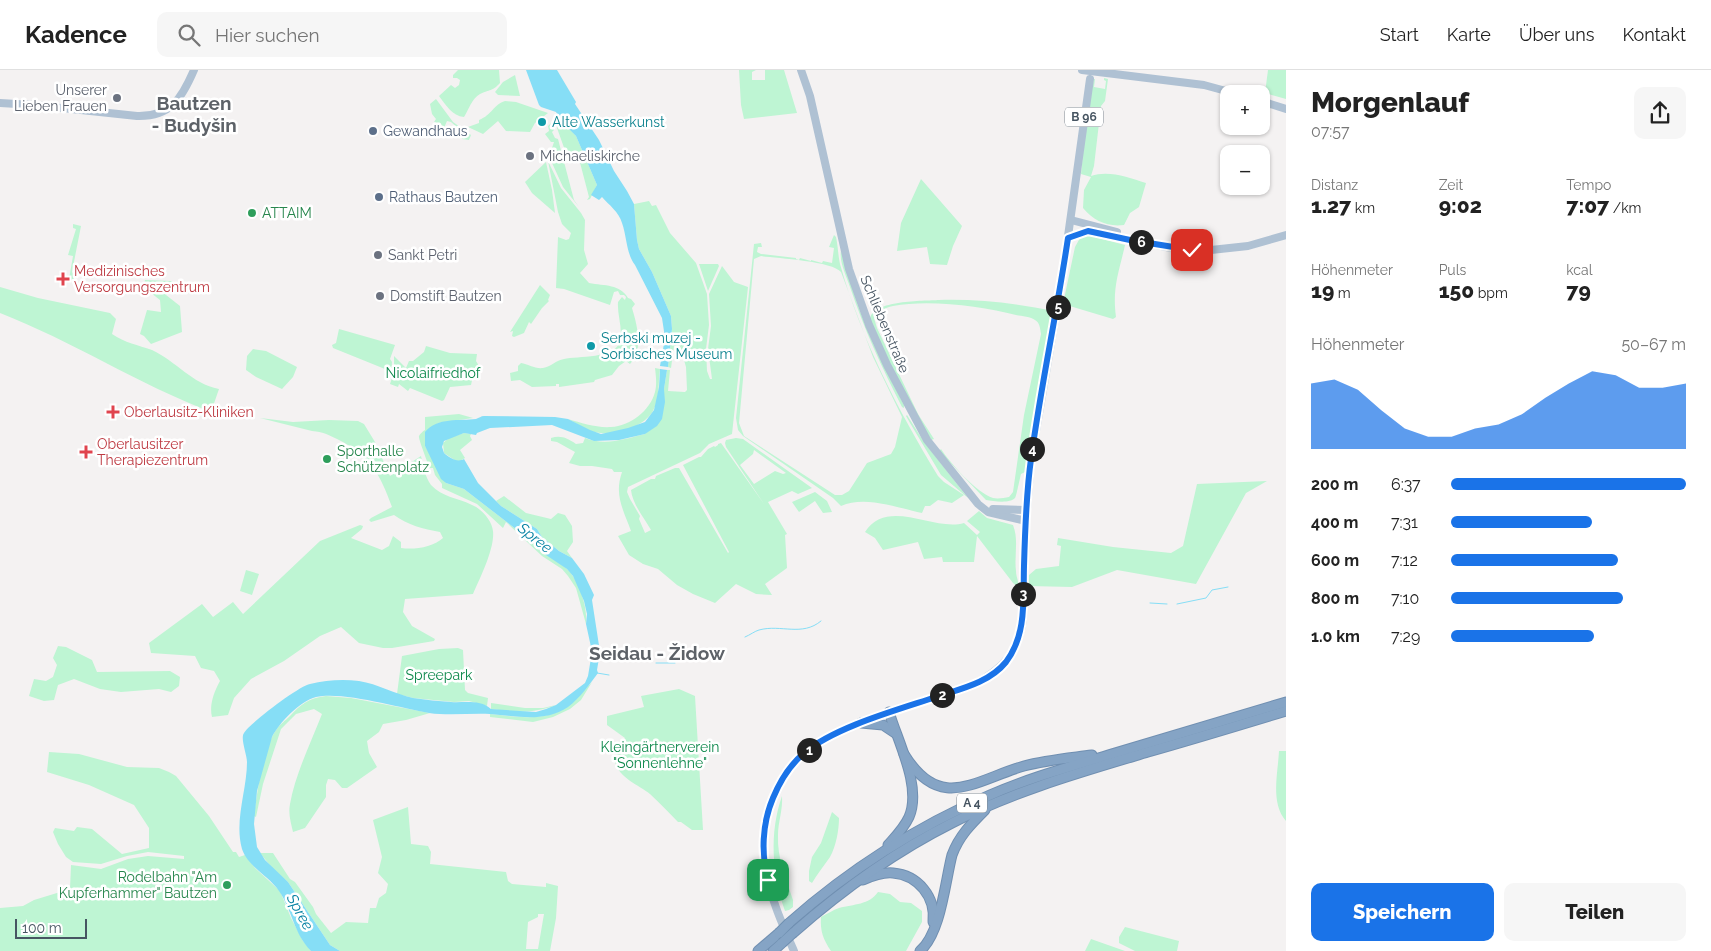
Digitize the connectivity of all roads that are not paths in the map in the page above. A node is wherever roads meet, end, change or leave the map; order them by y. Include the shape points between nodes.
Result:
1 (194, 70) edge
2 (801, 70) edge
3 (1082, 70) edge
4 (1090, 79) dead end
5 (1220, 89) edge
6 (0, 103) edge
7 (1270, 104) edge
8 (1286, 109) edge
9 (1070, 224) junction
10 (1088, 231) junction
11 (1286, 235) edge
12 (1068, 238) junction
13 (1153, 244) junction
14 (982, 507) junction
15 (1026, 510) junction
16 (1026, 521) junction
17 (1286, 702) edge
18 (1286, 711) edge
19 (889, 712) junction
20 (861, 723) junction
21 (895, 733) junction
22 (904, 754) junction
23 (1112, 754) junction
24 (991, 804) junction
25 (881, 853) junction
26 (847, 888) junction
27 (758, 951) edge
28 (773, 951) edge
29 (794, 951) edge
30 (919, 951) edge

1 - 6 main road via 182,95 167,109 152,115
2 - 14 main road, Schliebenstraße via 810,96 849,269 869,325 927,440
3 - 5 main road
4 - 9 main road, B 96
7 - 8 main road
9 - 10 main road
9 - 12 main road, B 96
9 - 13 main road via 1132,236
10 - 12 main road
10 - 13 main road
11 - 13 main road via 1223,250 1192,250
12 - 15 main road, B 96 via 1031,460
14 - 15 main road
14 - 16 main road, Schliebenstraße via 995,514
15 - 16 main road, B 96
16 - 19 main road, B 96 via 1023,620 1012,653 991,675 974,684
17 - 23 highway, A 4
18 - 24 highway, A 4 via 1074,775
19 - 20 main road, B 96
19 - 21 highway
20 - 21 highway via 882,725
20 - 29 main road, B 96 via 821,741 804,753 781,782 767,816 764,830 766,872
21 - 22 highway
22 - 23 highway via 922,778 938,786 957,788 1046,761
22 - 25 highway via 912,787 912,808 906,823
23 - 25 highway, A 4 via 1055,770 991,794
24 - 26 highway, A 4 via 920,840
24 - 30 highway via 968,827 956,845 936,926 929,941
25 - 27 highway, A 4, bridge via 836,885
26 - 28 highway, A 4, bridge
26 - 30 highway via 892,872 920,884 929,896 934,915

